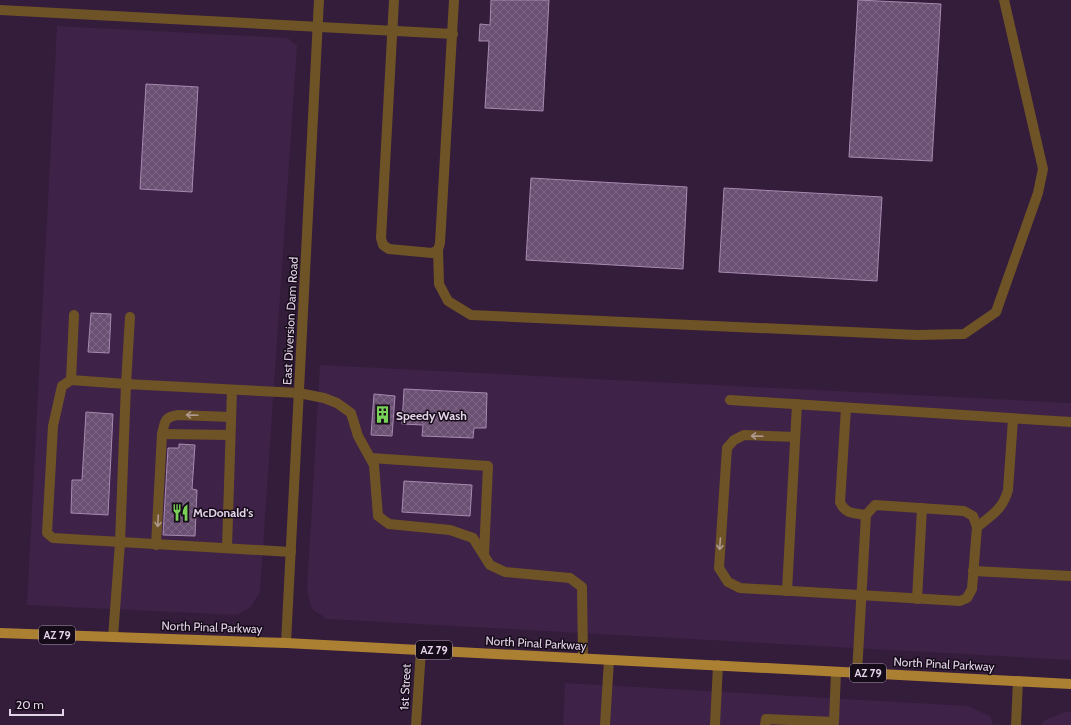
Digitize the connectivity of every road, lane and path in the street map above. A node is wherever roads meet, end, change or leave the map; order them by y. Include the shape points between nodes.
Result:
1 (319, 0) edge
2 (394, 0) edge
3 (454, 0) edge
4 (1004, 0) edge
5 (0, 10) edge
6 (318, 27) junction
7 (393, 31) junction
8 (452, 34) junction
9 (438, 250) junction
10 (74, 315) dead end
11 (130, 317) dead end
12 (71, 380) junction
13 (126, 384) junction
14 (232, 390) junction
15 (299, 393) junction
16 (730, 400) dead end
17 (797, 404) junction
18 (846, 408) junction
19 (231, 417) junction
20 (1013, 419) junction
21 (1071, 422) edge
22 (162, 434) junction
23 (230, 435) junction
24 (796, 437) junction
25 (370, 458) junction
26 (922, 508) junction
27 (866, 515) junction
28 (977, 527) junction
29 (120, 543) junction
30 (156, 545) junction
31 (226, 548) junction
32 (290, 552) junction
33 (484, 555) junction
34 (973, 571) junction
35 (1071, 576) edge
36 (787, 591) junction
37 (861, 596) junction
38 (917, 599) junction
39 (0, 633) edge
40 (113, 637) junction
41 (286, 643) junction
42 (421, 650) junction
43 (582, 658) junction
44 (609, 660) junction
45 (718, 665) junction
46 (836, 672) junction
47 (857, 673) junction
48 (1018, 681) junction
49 (1071, 684) edge
50 (834, 723) edge
51 (416, 725) edge
52 (606, 725) edge
53 (715, 725) edge
54 (765, 725) edge
55 (1016, 725) edge

1 - 6 street, East Diversion Dam Road
2 - 7 street
3 - 8 street
4 - 9 street via 1043,169 1038,193 996,312 964,334 917,335 471,315 448,301 439,284
5 - 6 street
6 - 7 street
6 - 15 street, East Diversion Dam Road
7 - 8 street
7 - 9 street via 381,238 383,245 389,249 432,253
8 - 9 street
10 - 12 street
11 - 13 street
12 - 13 street
12 - 29 street via 62,386 53,426 47,533 53,538
13 - 14 street
13 - 29 street
14 - 15 street
14 - 19 street
15 - 25 street via 337,403 351,413 358,436
15 - 32 street, East Diversion Dam Road
16 - 17 street
17 - 18 street
17 - 24 street
18 - 20 street
18 - 27 street via 840,502 849,512
19 -> 22 street via 171,416 166,420
19 - 23 street
20 - 21 street
20 - 28 street via 1008,490 1005,500 997,512
22 - 23 street
22 -> 30 street
23 - 31 street
24 - 36 street
24 -> 36 street via 744,435 734,440 727,448 718,568 728,582 740,588
25 - 33 street via 374,465 378,516 389,524 450,530 473,538
25 - 33 street via 488,466
26 - 27 street via 875,505
26 - 28 street via 964,511 973,516
26 - 38 street
27 - 37 street
28 - 34 street
29 - 30 street
29 - 40 street
30 - 31 street
31 - 32 street
32 - 41 street, East Diversion Dam Road
33 - 43 street via 490,564 505,572 570,578 582,587
34 - 35 street
34 - 38 street via 972,589 967,598 960,601
36 - 37 street
37 - 38 street
37 - 47 street
39 - 40 main road, North Pinal Parkway / AZ 79
40 - 41 main road, North Pinal Parkway / AZ 79
41 - 42 main road, North Pinal Parkway / AZ 79
42 - 43 main road, North Pinal Parkway / AZ 79
42 - 51 street, 1st Street
43 - 44 main road, North Pinal Parkway / AZ 79
44 - 45 main road, North Pinal Parkway / AZ 79
44 - 52 street
45 - 46 main road, North Pinal Parkway / AZ 79
45 - 53 street
46 - 47 main road, North Pinal Parkway / AZ 79
46 - 50 street
47 - 48 main road, North Pinal Parkway / AZ 79
48 - 49 main road, North Pinal Parkway / AZ 79
48 - 55 street
50 - 54 street via 766,719

